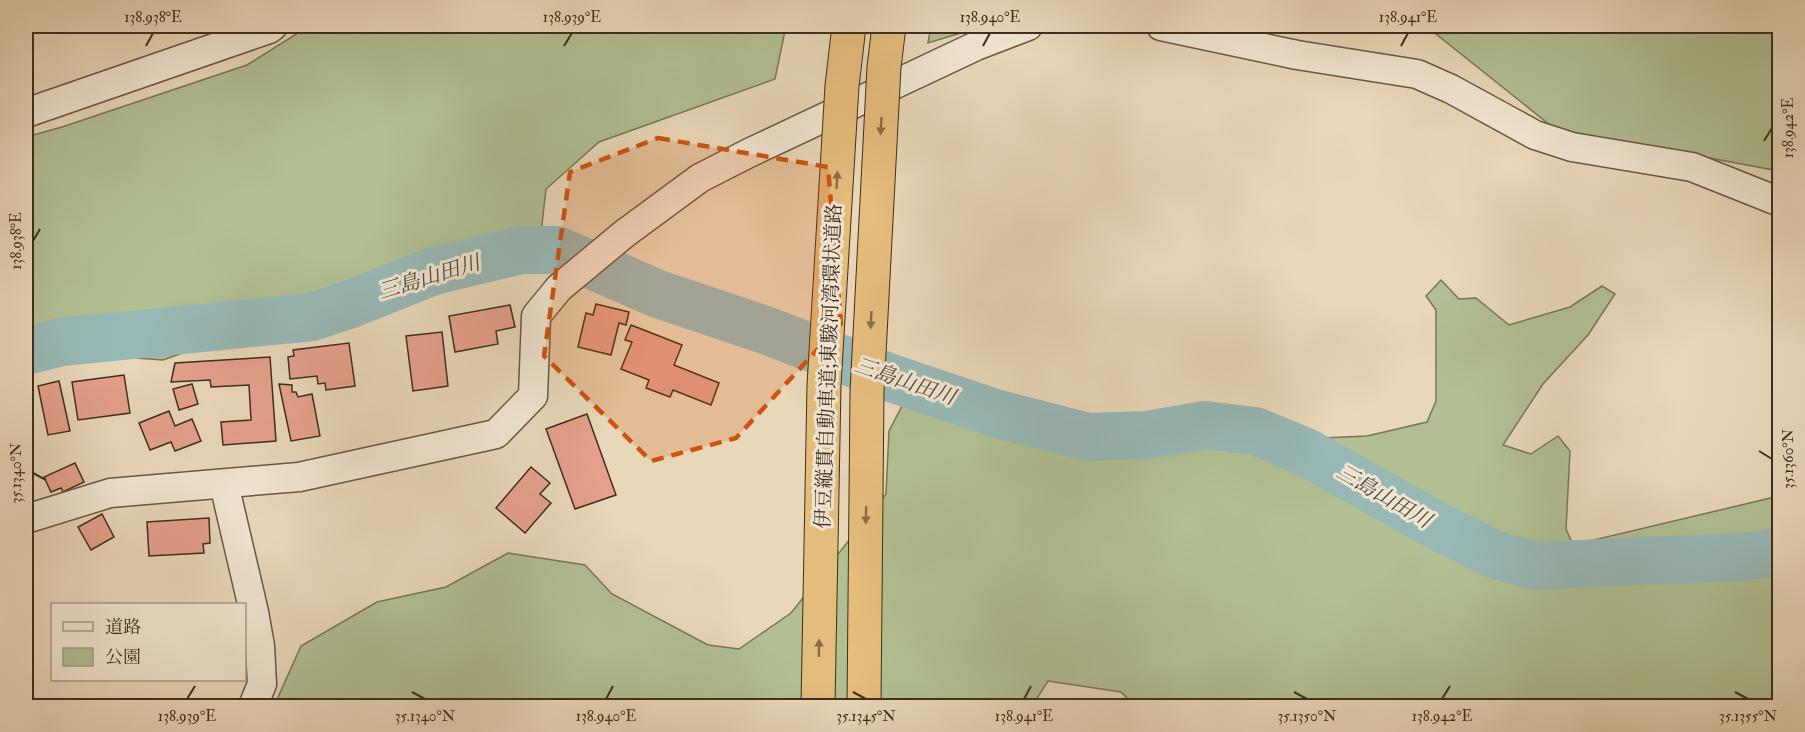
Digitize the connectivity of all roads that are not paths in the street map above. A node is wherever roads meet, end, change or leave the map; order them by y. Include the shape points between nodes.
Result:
1 (273, 26) edge
2 (849, 26) edge
3 (889, 26) edge
4 (1028, 26) edge
5 (1161, 26) edge
6 (26, 113) edge
7 (1779, 202) edge
8 (225, 484) junction
9 (26, 519) edge
10 (253, 706) edge
11 (818, 706) edge
12 (864, 706) edge

1 - 6 street
11 -> 2 highway, 伊豆縦貫自動車道;東駿河湾環状道路, bridge via 824,385
3 -> 12 highway, 伊豆縦貫自動車道;東駿河湾環状道路, bridge via 867,392
4 - 8 street via 976,46 700,178 624,234 559,288 536,316 533,396 496,434 299,477
5 - 7 street via 1417,74 1535,135 1572,147 1692,167
8 - 9 street via 110,493
8 - 10 street via 260,646 262,684

